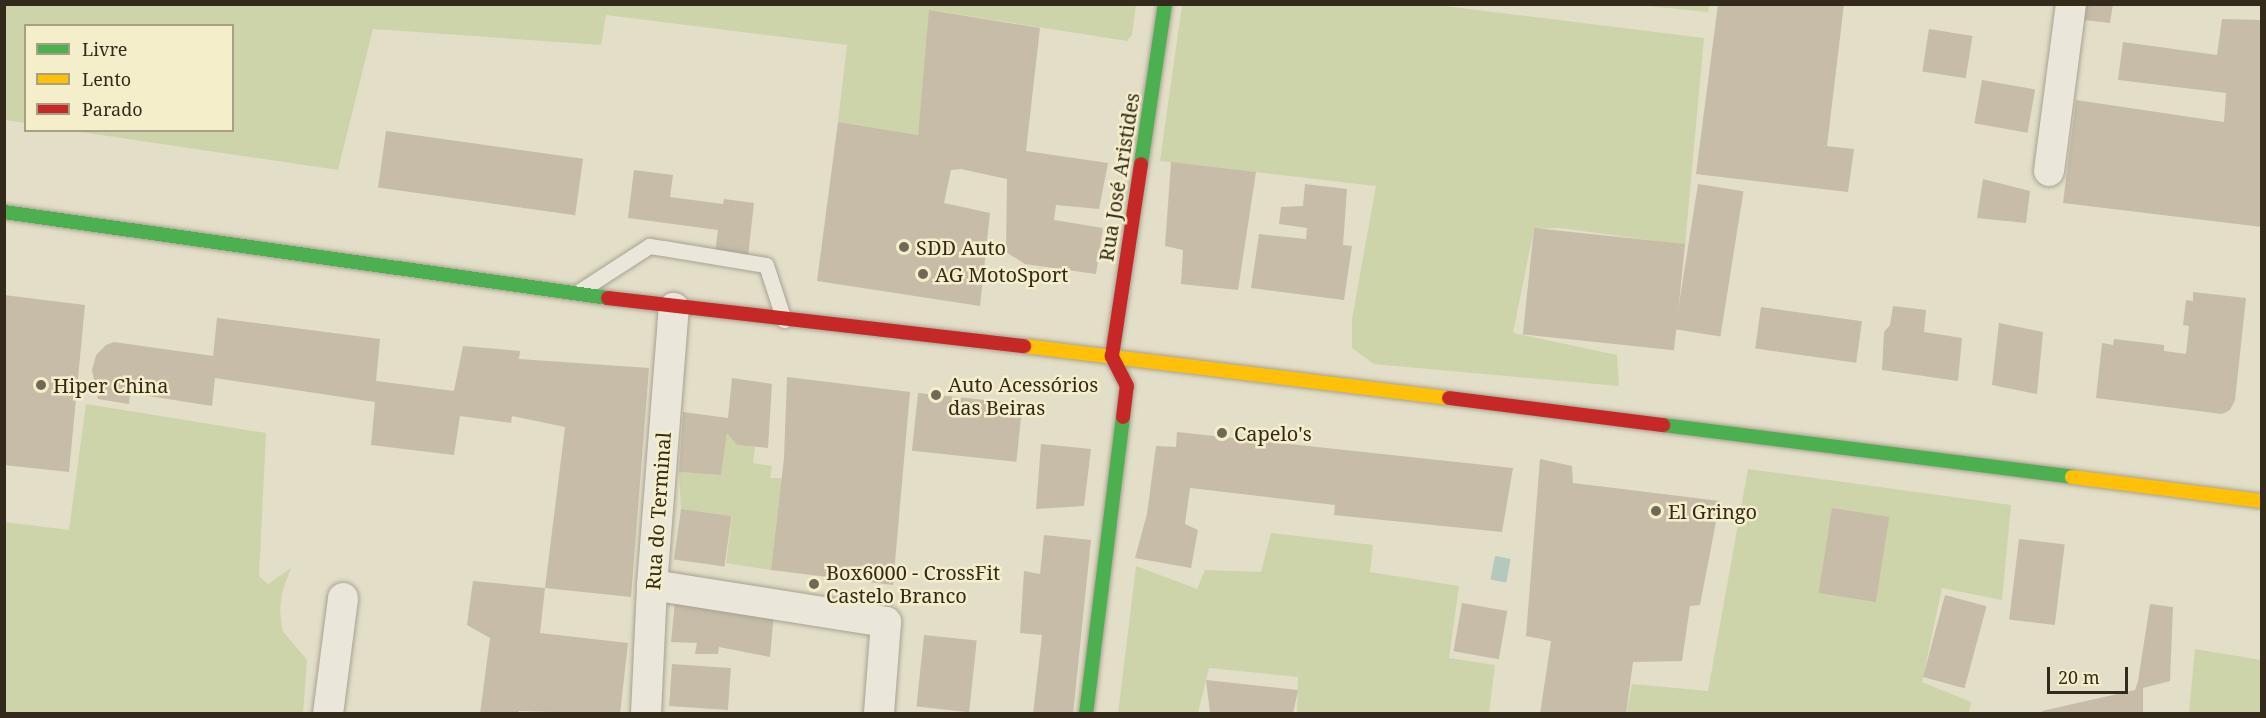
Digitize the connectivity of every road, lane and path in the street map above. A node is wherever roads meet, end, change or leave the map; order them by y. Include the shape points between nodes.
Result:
1 (1165, 4) edge
2 (2071, 4) edge
3 (2049, 171) dead end
4 (4, 212) edge
5 (575, 294) junction
6 (674, 308) junction
7 (784, 320) junction
8 (1112, 356) junction
9 (2261, 496) edge
10 (652, 585) junction
11 (343, 598) dead end
12 (328, 714) edge
13 (646, 714) edge
14 (879, 714) edge
15 (1086, 714) edge

1 - 8 main road, Rua José Aristides
2 - 3 street
4 - 5 main road
5 - 6 main road
5 - 7 lane via 649,246 766,265
6 - 7 main road
6 - 10 street, Rua do Terminal
7 - 8 main road
8 - 9 main road
8 - 15 main road via 1126,386
10 - 13 street, Rua do Terminal
10 - 14 street via 886,622
11 - 12 street

